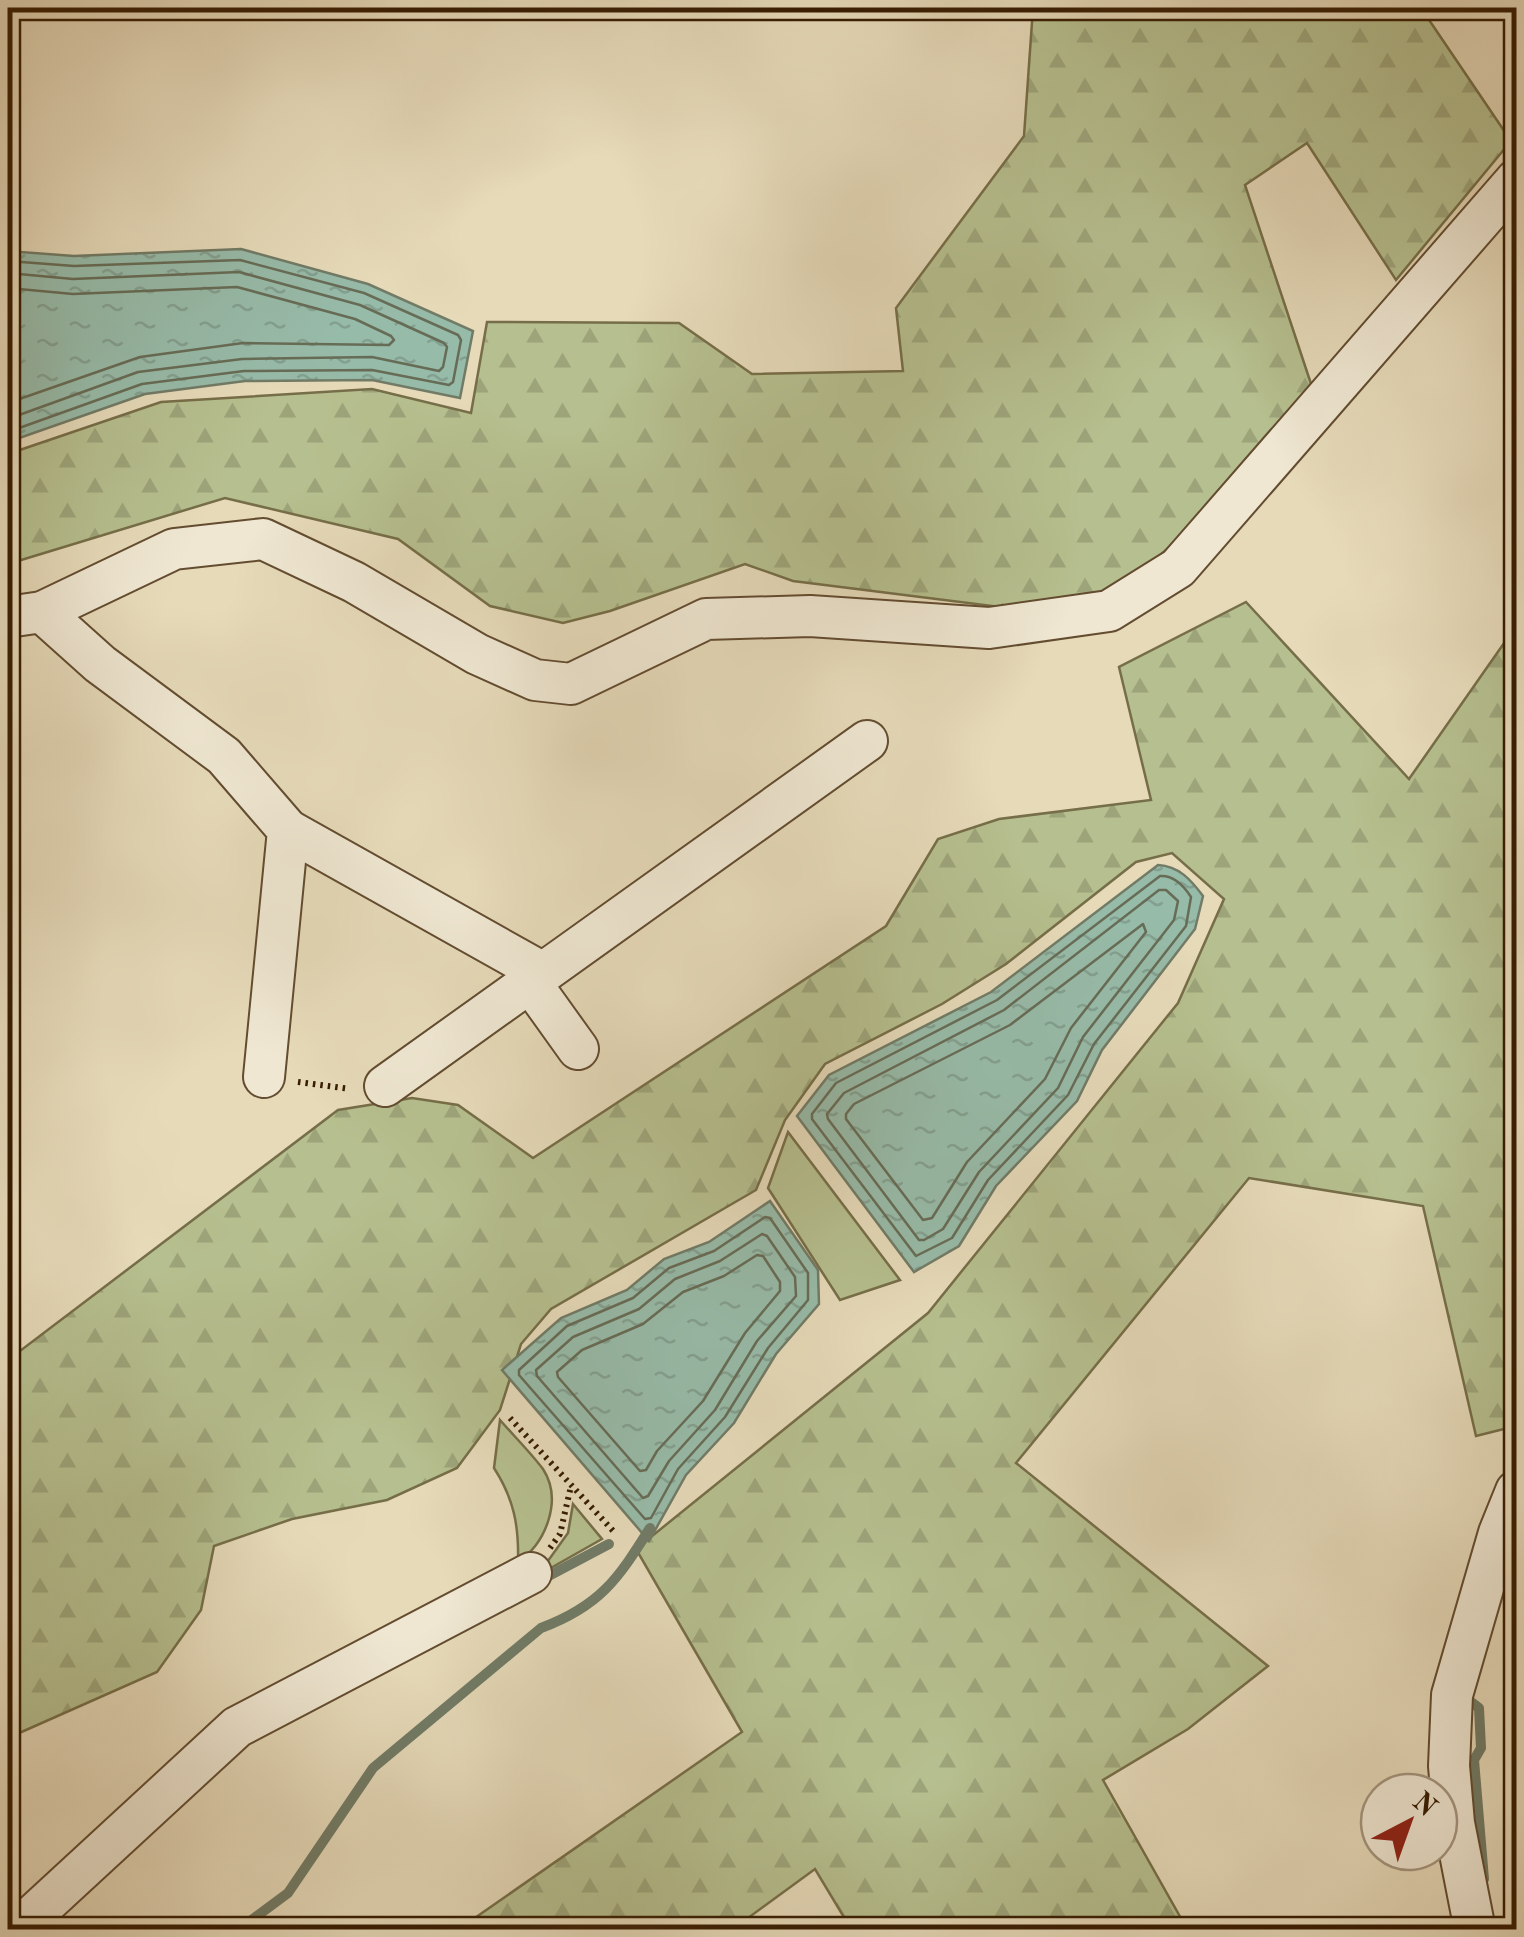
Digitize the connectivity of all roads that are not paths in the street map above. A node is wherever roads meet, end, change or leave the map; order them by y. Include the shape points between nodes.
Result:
1 (1516, 180) edge
2 (25, 614) edge
3 (868, 741) dead end
4 (288, 830) junction
5 (537, 977) junction
6 (578, 1049) dead end
7 (264, 1077) road end
8 (385, 1086) road end
9 (1516, 1492) edge
10 (531, 1574) road end
11 (17, 1930) edge
12 (1474, 1930) edge

1 - 2 street via 1178,568 1109,611 989,628 810,616 706,619 571,684 535,680 476,654 354,582 264,539 174,549
2 - 4 street via 224,756
3 - 5 street
4 - 5 street
4 - 7 street
5 - 6 street
5 - 8 street
9 - 12 street via 1452,1694 1452,1804
10 - 11 street via 237,1727

